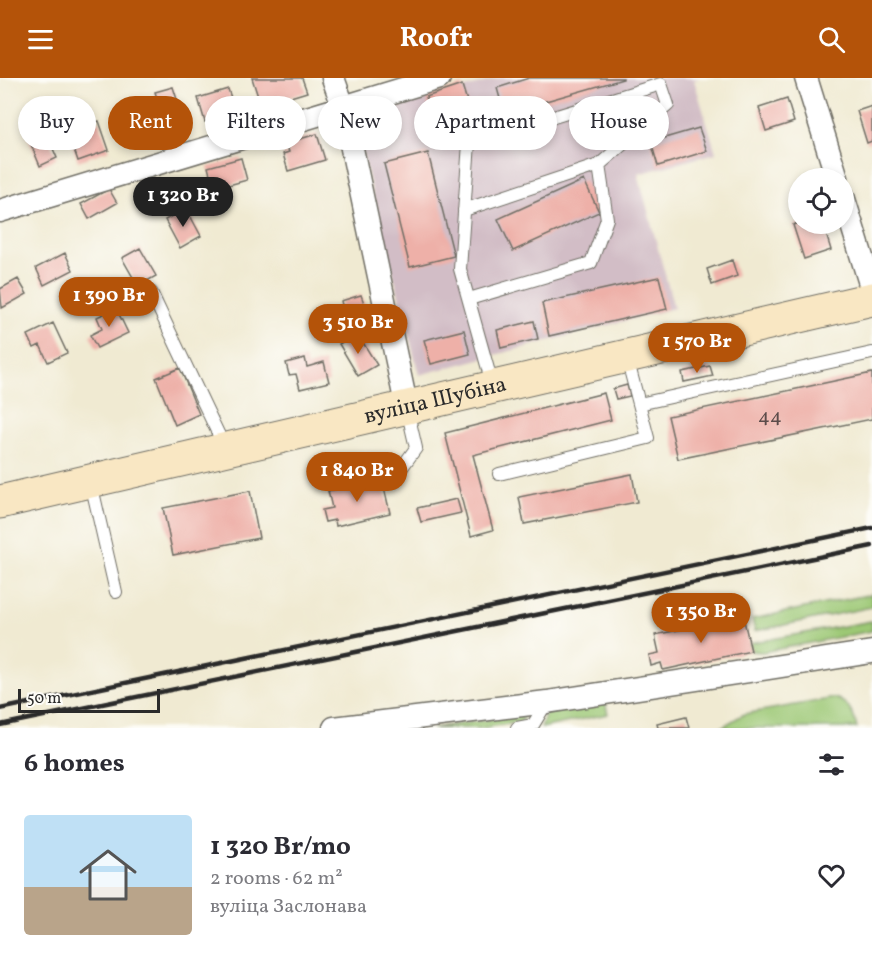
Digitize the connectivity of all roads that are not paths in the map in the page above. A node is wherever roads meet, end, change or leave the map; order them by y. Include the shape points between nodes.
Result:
1 (333, 78) edge
2 (439, 78) edge
3 (806, 78) edge
4 (339, 96) edge
5 (377, 96) edge
6 (318, 114) edge
7 (352, 150) edge
8 (599, 165) junction
9 (834, 168) edge
10 (464, 210) junction
11 (0, 211) edge
12 (854, 232) edge
13 (872, 290) edge
14 (151, 292) dead end
15 (470, 299) junction
16 (872, 299) edge
17 (872, 353) edge
18 (627, 356) junction
19 (493, 388) junction
20 (639, 404) junction
21 (407, 409) junction
22 (226, 451) junction
23 (403, 466) dead end
24 (499, 474) dead end
25 (90, 482) junction
26 (0, 502) edge
27 (116, 592) dead end
28 (872, 652) edge
29 (547, 702) junction
30 (334, 728) edge
31 (517, 728) edge

1 - 4 street
2 - 5 street
3 - 9 street
6 - 11 street
7 - 21 street
8 - 10 lane
8 - 10 lane via 668,105 661,84 469,143
8 - 15 lane via 608,219 591,263
10 - 15 lane via 460,269
12 - 13 street
14 - 22 lane
15 - 19 lane
16 - 18 street, вуліца Шубіна
17 - 20 lane
18 - 19 street, вуліца Шубіна
18 - 20 lane
19 - 21 street, вуліца Шубіна
20 - 24 lane via 648,438
21 - 22 street, вуліца Шубіна
21 - 23 lane via 416,448
22 - 25 street, вуліца Шубіна
25 - 26 street, вуліца Шубіна
25 - 27 lane
28 - 29 street
29 - 30 street
29 - 31 lane via 533,725

